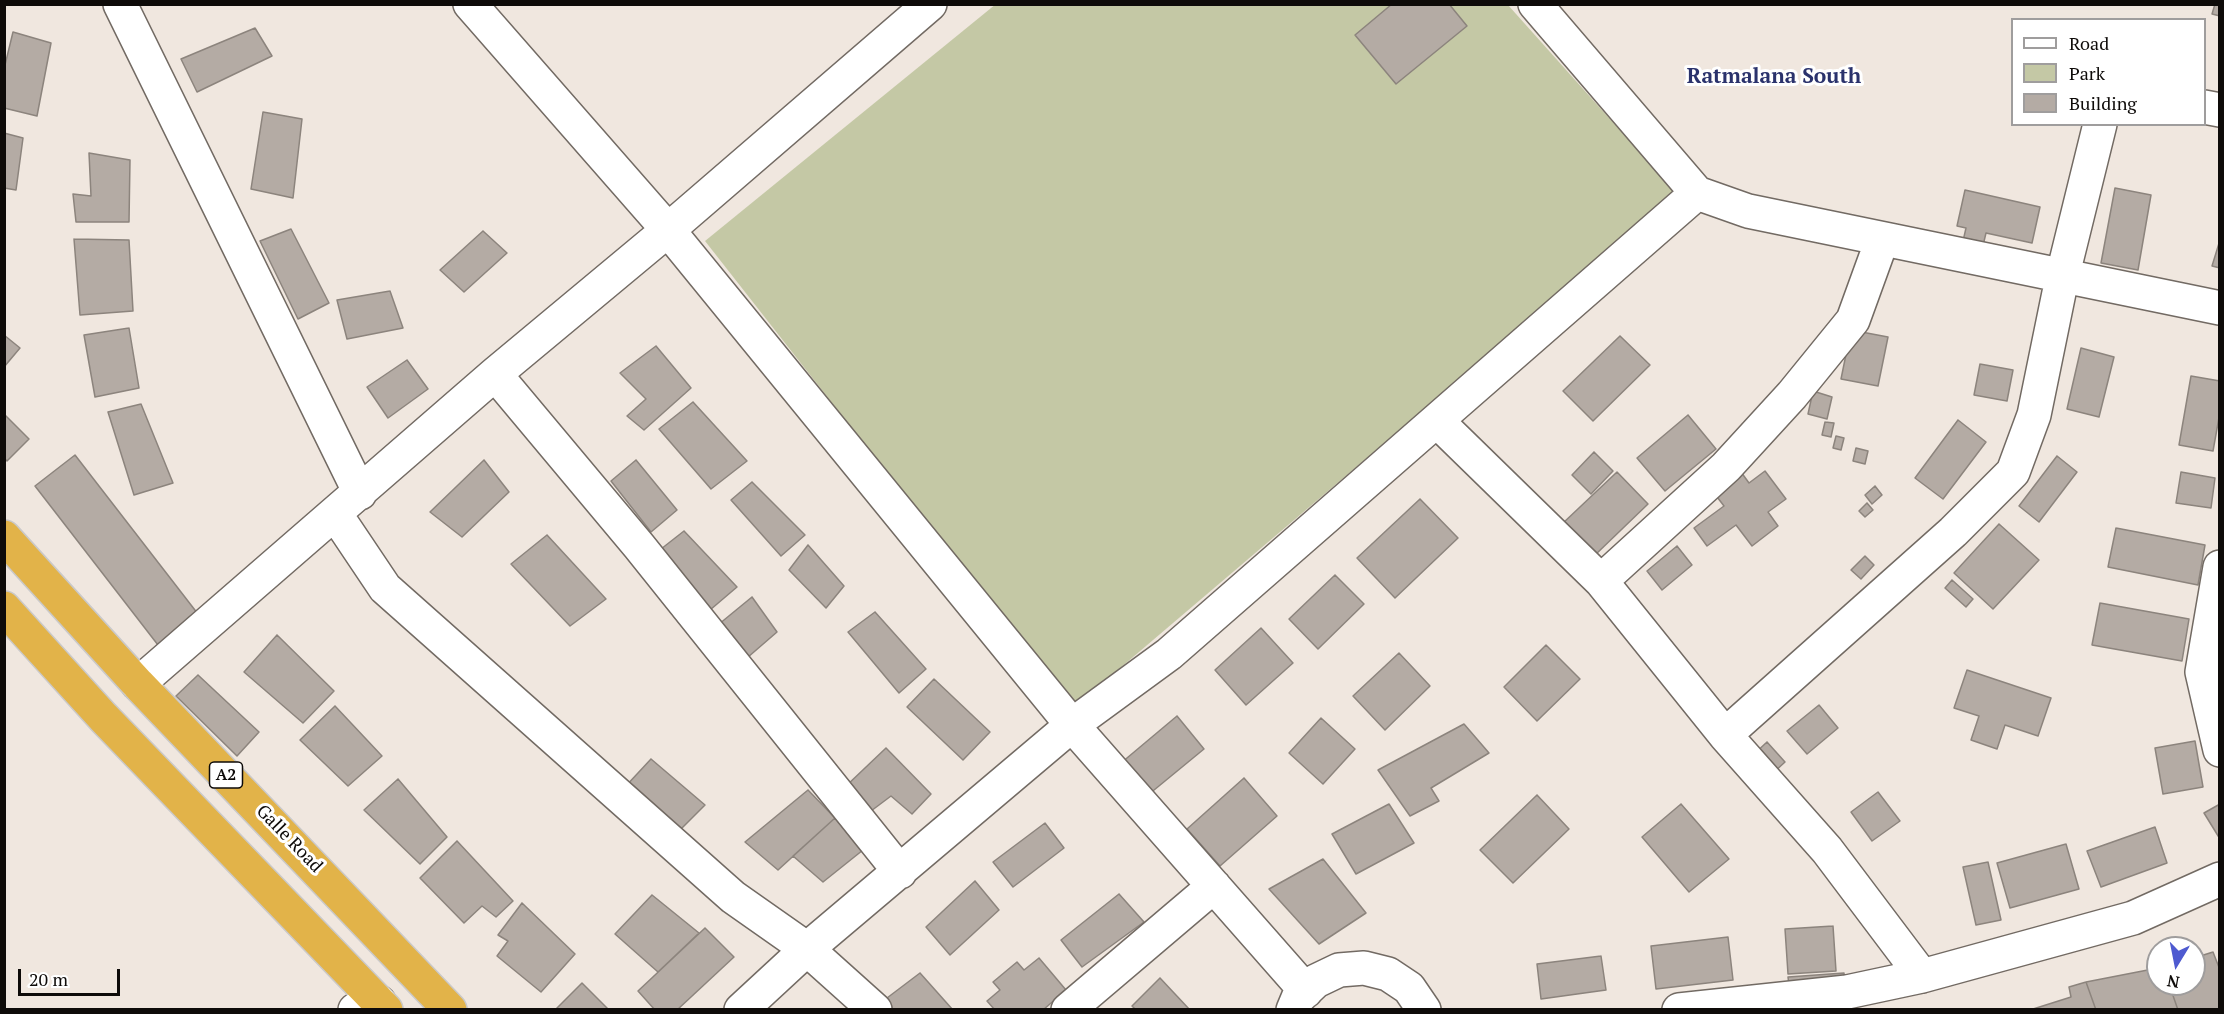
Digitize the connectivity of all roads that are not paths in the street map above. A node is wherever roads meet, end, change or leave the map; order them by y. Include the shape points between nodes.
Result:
1 (120, 4) edge
2 (470, 4) edge
3 (930, 4) edge
4 (1535, 4) edge
5 (2099, 126) edge
6 (1696, 193) junction
7 (668, 230) junction
8 (1882, 240) junction
9 (2061, 278) junction
10 (2220, 308) edge
11 (495, 374) junction
12 (1437, 421) junction
13 (360, 493) junction
14 (336, 514) junction
15 (4, 537) edge
16 (2220, 567) edge
17 (1601, 581) junction
18 (5, 609) edge
19 (138, 684) junction
20 (1072, 725) junction
21 (1725, 735) junction
22 (2220, 750) edge
23 (900, 872) junction
24 (2220, 879) edge
25 (1214, 886) junction
26 (807, 949) junction
27 (1922, 976) junction
28 (1300, 1000) edge
29 (1758, 1006) edge
30 (373, 1007) edge
31 (450, 1010) edge
32 (741, 1010) edge
33 (875, 1010) edge
34 (1068, 1010) edge
35 (1424, 1010) edge
36 (1679, 1010) edge

1 - 13 street
2 - 7 street
3 - 7 street
4 - 6 street
5 - 9 street
6 - 8 street via 1748,211
6 - 12 street
7 - 11 street
7 - 20 street
8 - 9 street
8 - 17 street via 1853,320 1792,395 1726,468
9 - 10 street
9 - 21 street via 2034,416 2013,472 1953,532
11 - 13 street
11 - 23 street via 639,546
12 - 17 street
12 - 20 street via 1169,654
13 - 14 street
14 - 19 street
14 - 26 street via 385,588 733,897
15 - 19 highway, Galle Road / A2
16 - 22 street via 2202,672
17 - 21 street
18 - 30 highway
19 - 31 highway, Galle Road / A2
20 - 23 street
20 - 25 street
21 - 27 street via 1827,850
23 - 26 street
24 - 27 street via 2133,918
25 - 28 street
25 - 34 street
26 - 32 street
26 - 33 street
27 - 29 street
28 - 35 street via 1316,981 1339,970 1364,968 1388,974 1408,988
29 - 36 street

